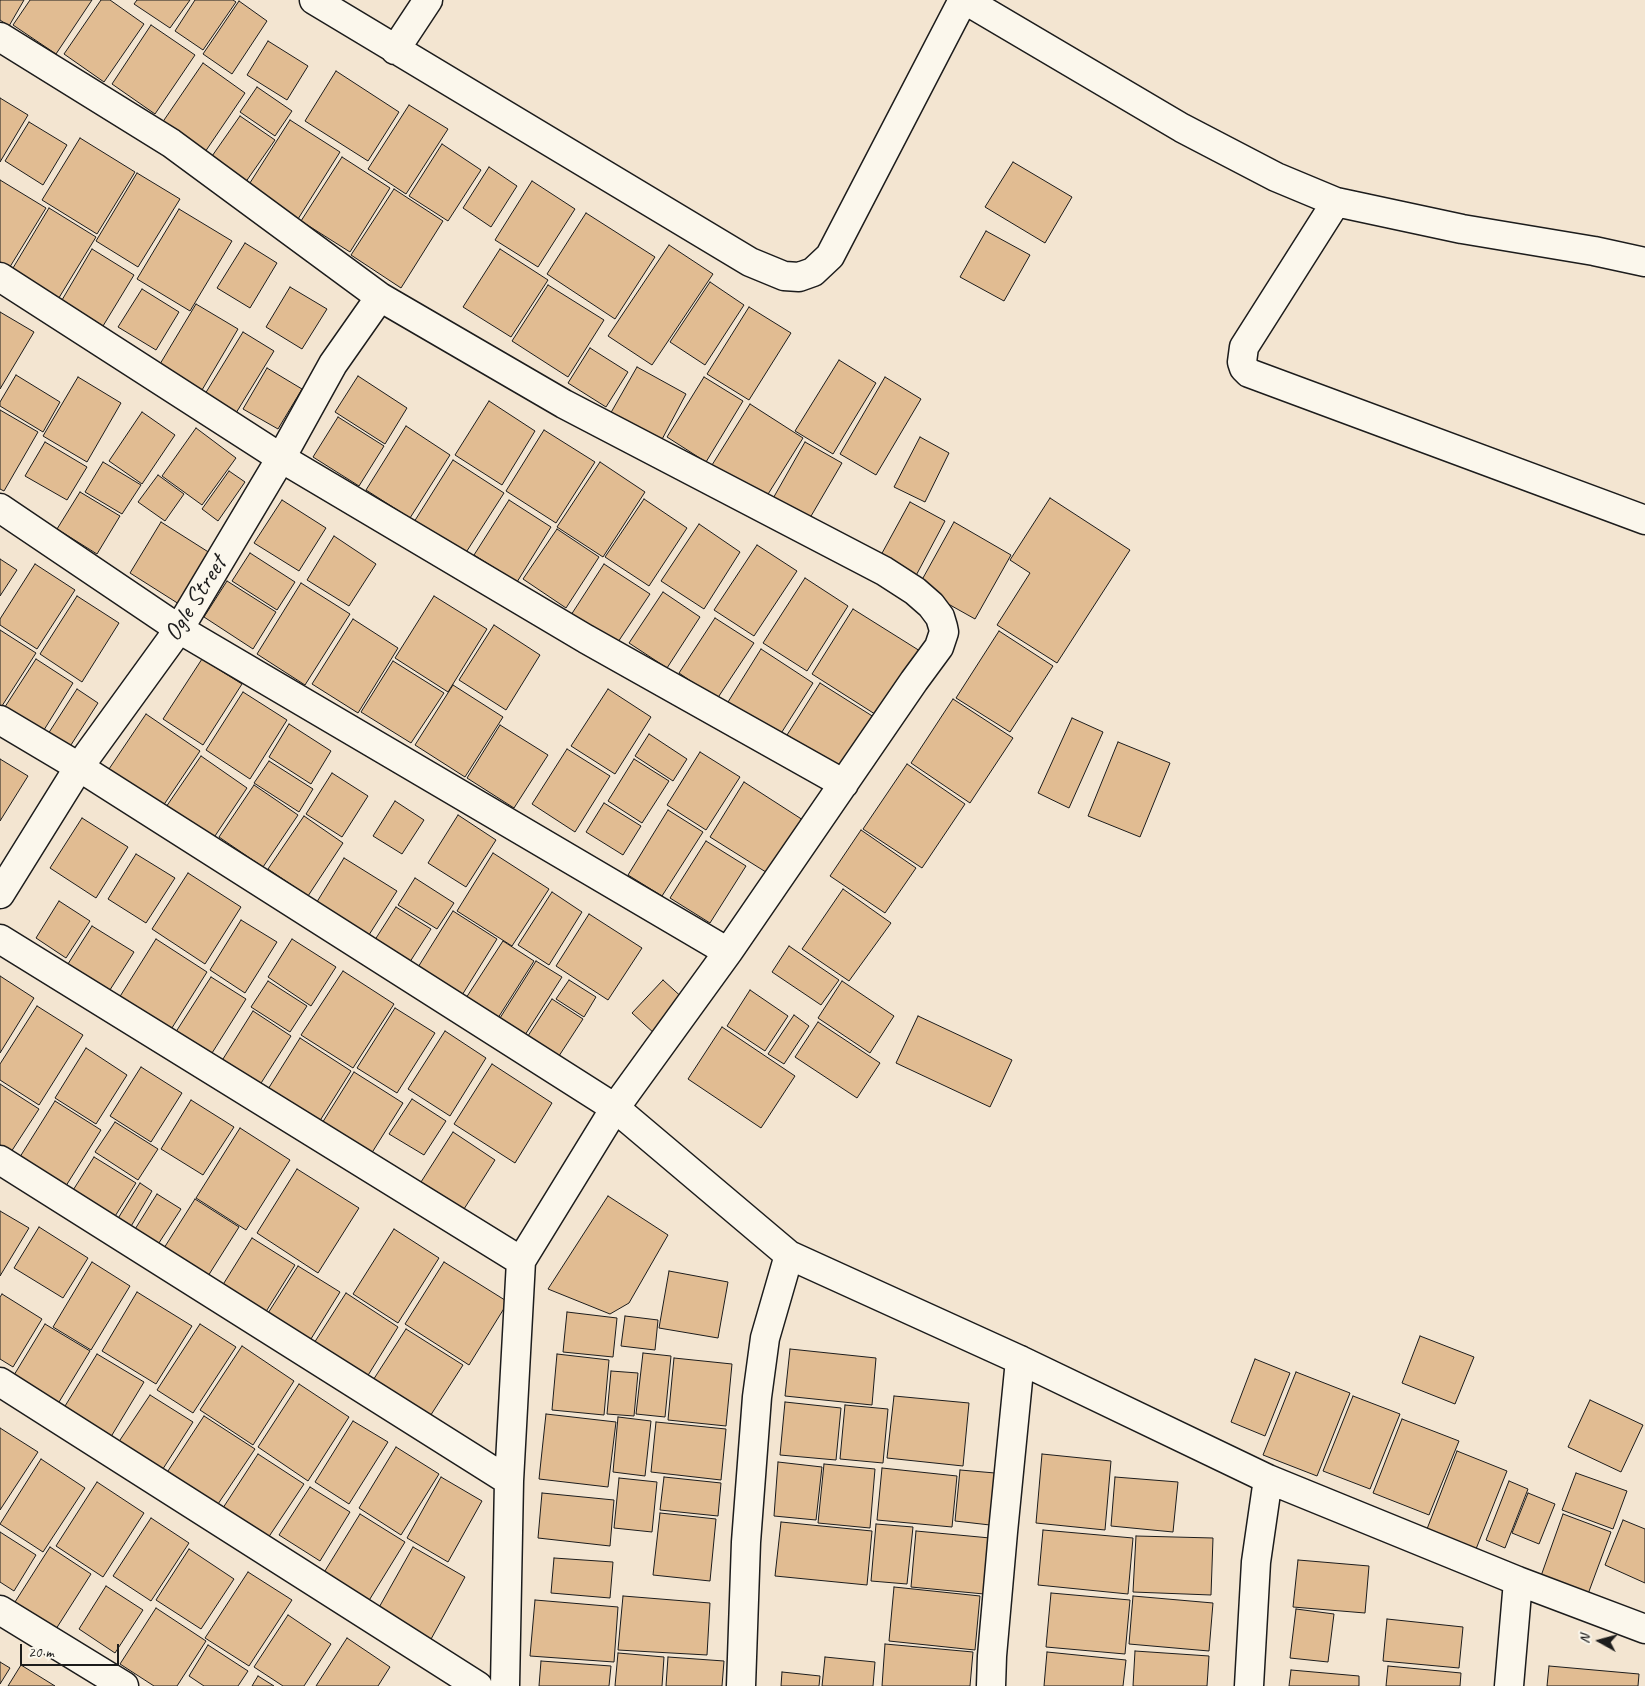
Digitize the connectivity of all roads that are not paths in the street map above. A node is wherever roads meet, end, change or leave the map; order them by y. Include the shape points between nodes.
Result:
1 (314, 0) edge
2 (428, 0) edge
3 (964, 0) edge
4 (0, 37) edge
5 (395, 50) junction
6 (1336, 202) junction
7 (1645, 262) edge
8 (0, 277) edge
9 (380, 296) junction
10 (281, 458) junction
11 (0, 508) edge
12 (1645, 520) edge
13 (179, 629) junction
14 (0, 720) edge
15 (79, 767) junction
16 (844, 784) junction
17 (0, 894) edge
18 (0, 939) edge
19 (728, 952) junction
20 (615, 1108) junction
21 (0, 1160) edge
22 (789, 1254) junction
23 (521, 1261) junction
24 (1020, 1360) junction
25 (0, 1382) edge
26 (1268, 1479) junction
27 (509, 1481) junction
28 (1518, 1581) junction
29 (0, 1610) edge
30 (1645, 1629) edge
31 (124, 1686) edge
32 (478, 1686) edge
33 (506, 1686) edge
34 (741, 1686) edge
35 (991, 1686) edge
36 (1249, 1686) edge
37 (1509, 1686) edge

1 - 5 street
2 - 5 street
3 - 5 street via 830,256 814,272 798,277 784,276 750,262
3 - 6 street via 1182,128 1276,177
4 - 9 street via 171,143
6 - 7 street
6 - 12 street via 1244,347 1244,368 1249,373
8 - 10 street
9 - 10 street, Ogle Street via 333,364
9 - 16 street via 564,404 884,571 931,605 944,627 939,647
10 - 13 street, Ogle Street
10 - 16 street via 586,639
11 - 13 street
13 - 15 street, Ogle Street
13 - 19 street
14 - 15 street
15 - 17 street, Ogle Street
15 - 20 street
16 - 19 street
18 - 23 street
19 - 20 street
20 - 22 street
20 - 23 street
21 - 27 street
22 - 24 street
22 - 34 street via 766,1338 757,1397 746,1542
23 - 27 street
24 - 26 street
24 - 35 street via 1002,1532
25 - 32 street
26 - 28 street
26 - 36 street via 1256,1562
27 - 33 street
28 - 30 street
28 - 37 street
29 - 31 street

